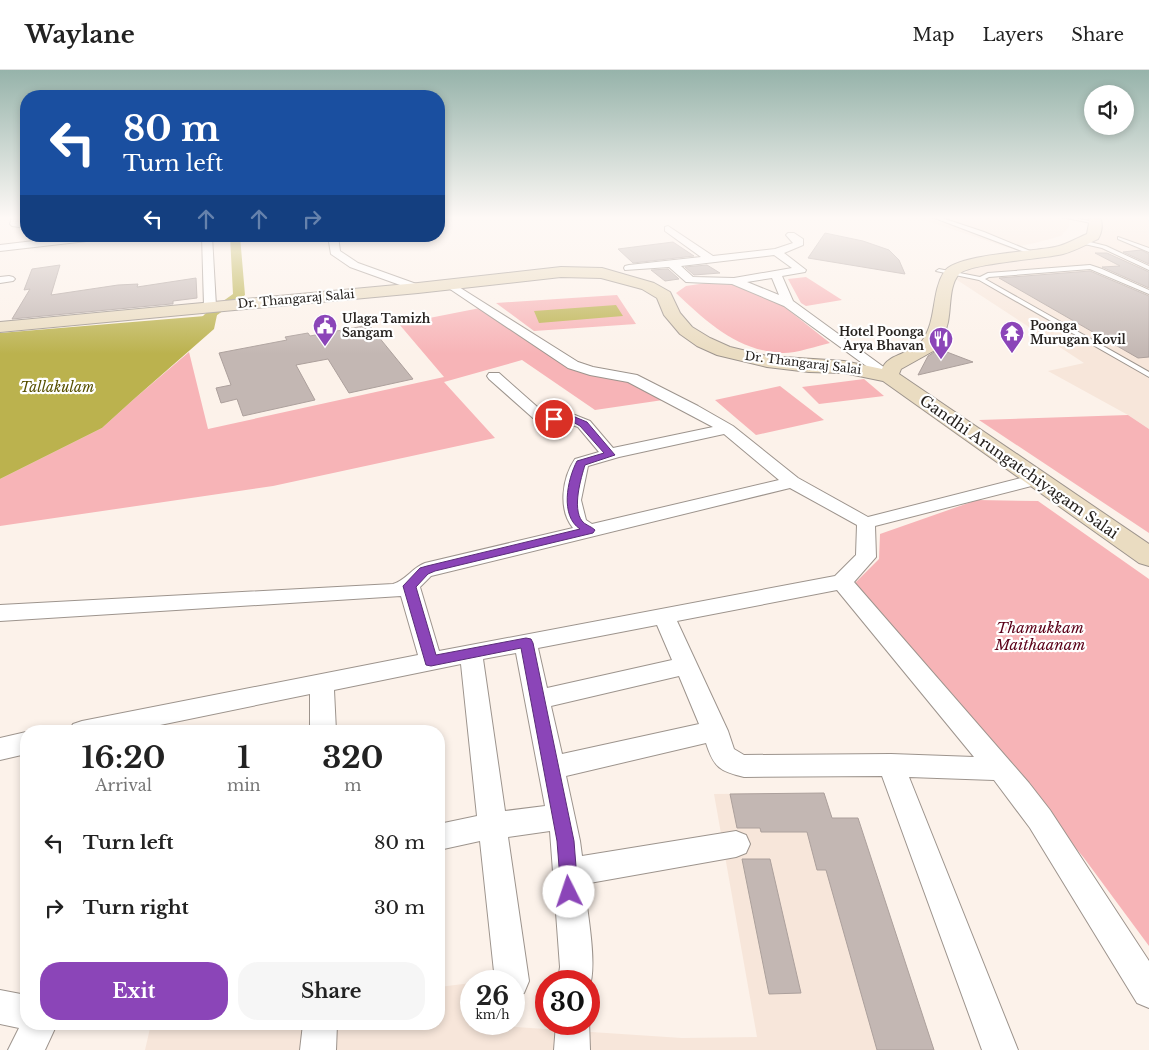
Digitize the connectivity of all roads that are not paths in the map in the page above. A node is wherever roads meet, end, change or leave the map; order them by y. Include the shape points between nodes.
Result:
1 (211, 263) edge
2 (351, 263) edge
3 (685, 263) edge
4 (791, 263) edge
5 (967, 263) edge
6 (672, 264) junction
7 (629, 268) dead end
8 (945, 272) junction
9 (776, 275) junction
10 (981, 279) junction
11 (734, 281) junction
12 (451, 285) junction
13 (418, 288) junction
14 (1149, 292) edge
15 (788, 303) junction
16 (217, 306) junction
17 (0, 327) edge
18 (1149, 375) edge
19 (494, 376) dead end
20 (889, 376) junction
21 (727, 429) junction
22 (610, 455) junction
23 (1037, 479) junction
24 (792, 482) junction
25 (866, 523) junction
26 (589, 530) junction
27 (1149, 557) edge
28 (842, 582) junction
29 (409, 586) junction
30 (0, 614) edge
31 (664, 617) junction
32 (526, 643) junction
33 (471, 653) junction
34 (431, 661) junction
35 (686, 666) junction
36 (322, 683) junction
37 (538, 700) junction
38 (112, 725) edge
39 (322, 725) edge
40 (715, 732) junction
41 (20, 744) edge
42 (0, 749) edge
43 (891, 766) junction
44 (551, 768) junction
45 (999, 769) junction
46 (560, 817) junction
47 (491, 826) junction
48 (445, 836) edge
49 (736, 844) dead end
50 (568, 873) junction
51 (511, 970) edge
52 (576, 970) edge
53 (1149, 991) edge
54 (0, 1007) edge
55 (20, 1011) edge
56 (37, 1030) edge
57 (320, 1030) edge
58 (573, 1035) edge
59 (26, 1050) edge
60 (318, 1050) edge
61 (572, 1050) edge
62 (1000, 1050) edge

1 - 16 street
2 - 13 street
3 - 6 street
4 - 9 street via 801,270
5 - 8 street
6 - 7 street
6 - 11 street via 690,280
8 - 10 lane
8 - 20 street via 939,324 929,346 892,366
9 - 11 street
9 - 15 street
10 - 14 lane via 988,275 1090,267
10 - 18 lane
11 - 15 street
12 - 13 street, Dr. Thangaraj Salai
12 - 20 street, Dr. Thangaraj Salai via 561,272 602,273 664,294 668,307 691,336 728,353 775,362 844,367
12 - 21 street via 573,365 632,378
13 - 16 street, Dr. Thangaraj Salai
15 - 20 street
16 - 17 street, Dr. Thangaraj Salai
19 - 22 street via 538,415 584,424
20 - 23 street, Gandhi Arungatchiyagam Salai
21 - 22 street
21 - 24 street
22 - 26 street via 581,464 573,488 577,522
23 - 25 street
23 - 27 street, Gandhi Arungatchiyagam Salai
24 - 25 street
24 - 26 street
25 - 28 street via 866,557
26 - 29 street via 432,568 424,571
28 - 31 street
28 - 45 street
29 - 30 street via 395,591
29 - 34 street
31 - 32 street
31 - 35 street
32 - 33 street
32 - 37 street
33 - 34 street
33 - 47 street
34 - 36 street
35 - 37 street
35 - 40 street
36 - 38 street
36 - 39 street
37 - 44 street
40 - 43 street via 723,756 744,766
40 - 44 street
41 - 42 street
43 - 45 street
43 - 62 street
44 - 46 street
45 - 53 street via 1040,819
46 - 47 street
46 - 50 street via 566,841
47 - 48 street
47 - 51 street
49 - 50 street
50 - 52 street
54 - 55 street
56 - 59 street
57 - 60 street
58 - 61 street

